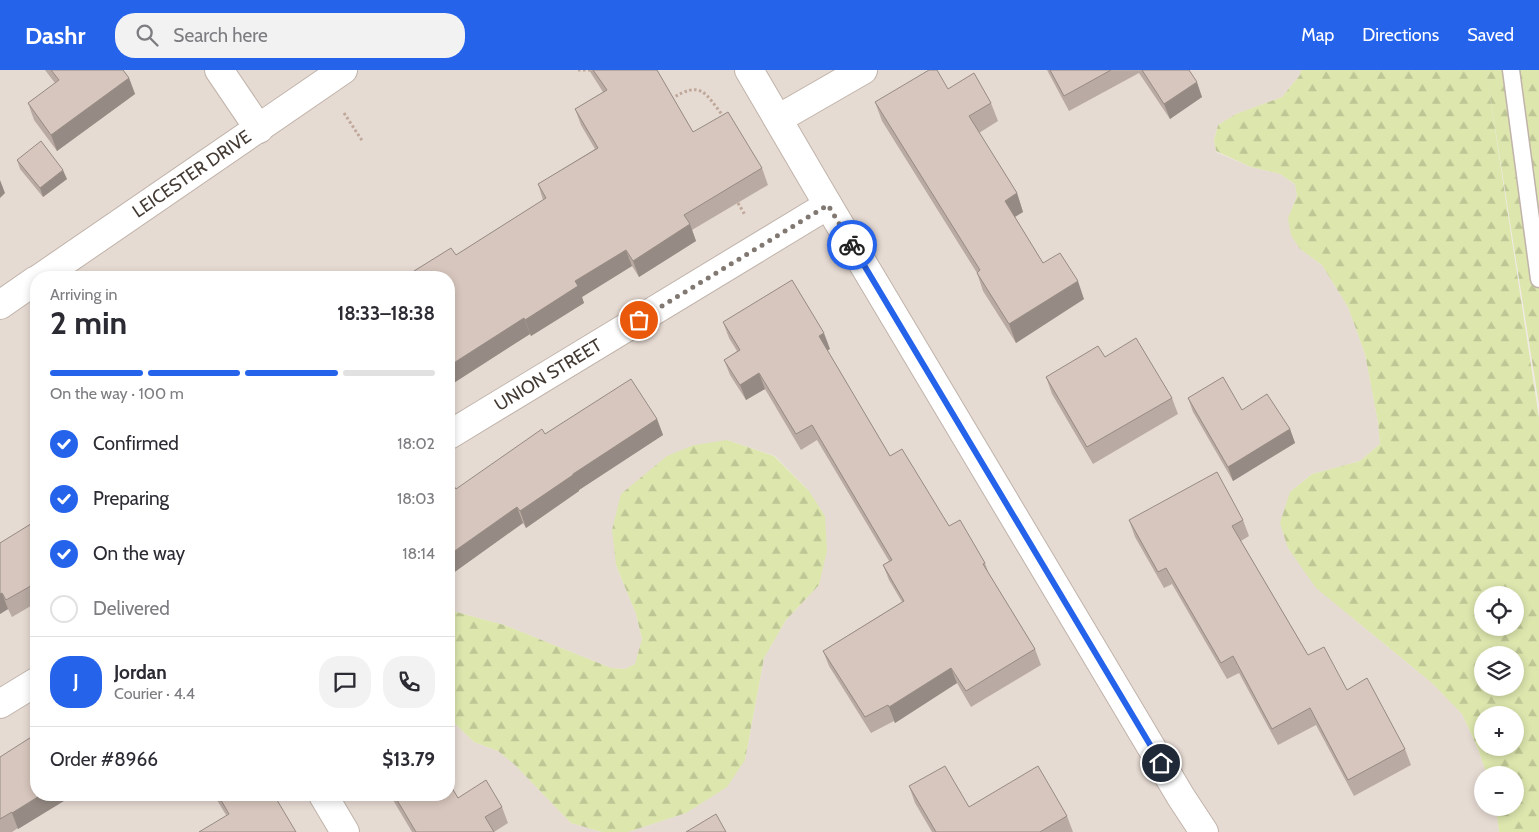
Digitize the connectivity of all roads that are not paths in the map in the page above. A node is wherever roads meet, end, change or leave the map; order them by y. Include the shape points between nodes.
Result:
1 (219, 70) edge
2 (343, 70) edge
3 (749, 70) edge
4 (863, 70) edge
5 (1511, 70) edge
6 (778, 120) junction
7 (259, 129) junction
8 (828, 205) junction
9 (50, 271) edge
10 (1539, 279) edge
11 (30, 284) edge
12 (0, 304) edge
13 (455, 431) edge
14 (30, 686) edge
15 (0, 704) edge
16 (327, 801) edge
17 (345, 832) edge
18 (1204, 832) edge

1 - 7 street
2 - 7 street, LEICESTER DRIVE
3 - 6 street
4 - 6 street
5 - 10 lane
6 - 8 street
7 - 9 street, LEICESTER DRIVE
8 - 13 street, UNION STREET
8 - 18 street
11 - 12 street
14 - 15 street
16 - 17 street

